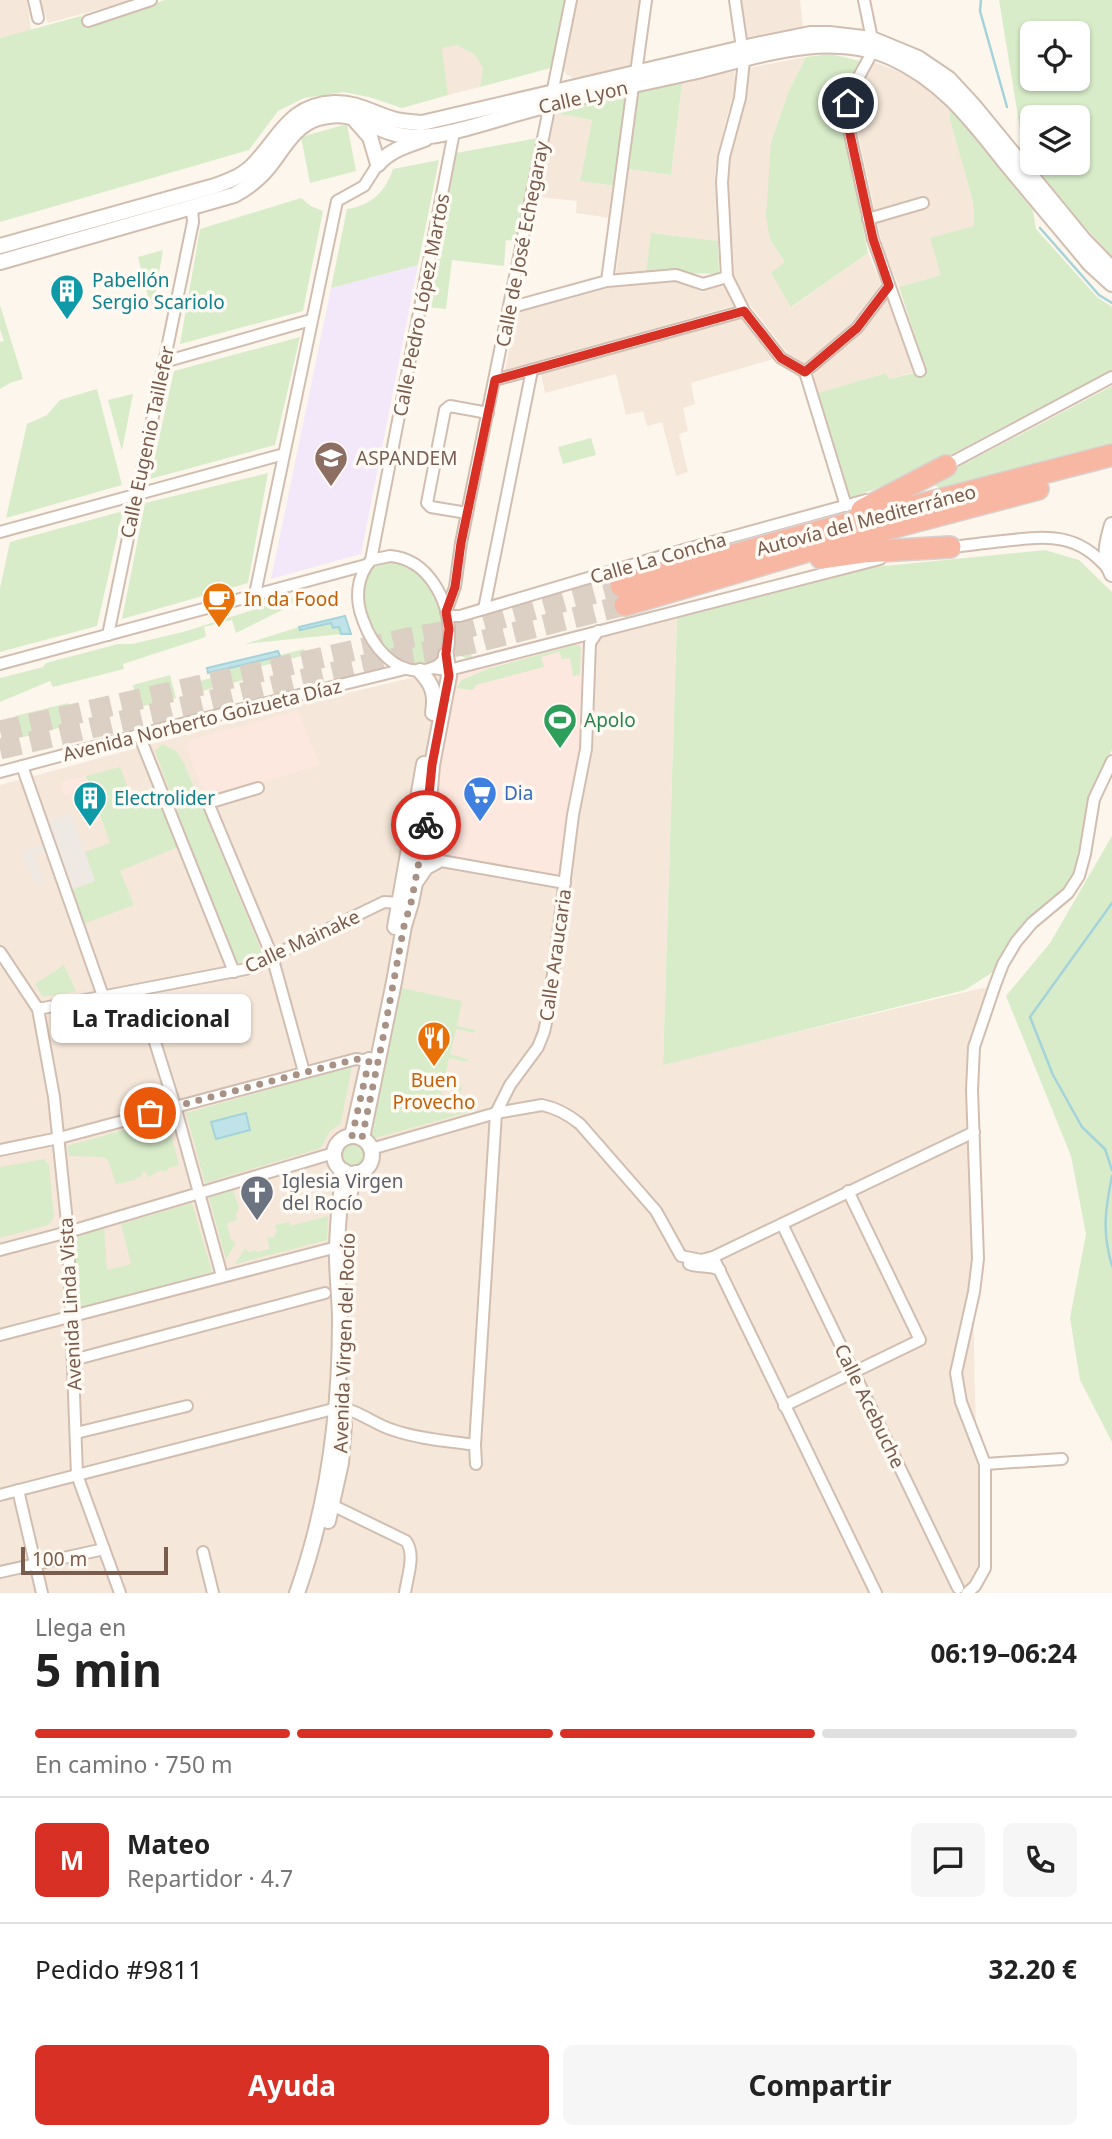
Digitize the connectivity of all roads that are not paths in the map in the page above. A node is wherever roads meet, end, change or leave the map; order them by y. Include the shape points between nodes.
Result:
1 (34, 0) edge
2 (151, 0) edge
3 (571, 0) edge
4 (646, 0) edge
5 (735, 0) edge
6 (864, 0) edge
7 (38, 18) dead end
8 (88, 21) dead end
9 (872, 45) junction
10 (743, 54) junction
11 (634, 79) junction
12 (552, 98) junction
13 (350, 116) junction
14 (454, 132) junction
15 (433, 136) junction
16 (378, 164) junction
17 (923, 202) dead end
18 (192, 208) junction
19 (868, 219) junction
20 (0, 246) edge
21 (0, 262) edge
22 (1112, 269) edge
23 (727, 277) junction
24 (607, 281) junction
25 (1112, 284) edge
26 (889, 286) junction
27 (509, 308) junction
28 (744, 311) junction
29 (311, 320) junction
30 (164, 362) junction
31 (532, 370) junction
32 (920, 371) dead end
33 (805, 372) junction
34 (1112, 377) edge
35 (495, 380) junction
36 (488, 413) junction
37 (284, 454) junction
38 (1108, 463) edge
39 (946, 466) junction
40 (136, 495) junction
41 (846, 506) junction
42 (467, 513) junction
43 (1112, 524) edge
44 (819, 531) junction
45 (0, 532) edge
46 (950, 547) junction
47 (369, 562) junction
48 (1111, 572) edge
49 (706, 581) junction
50 (255, 594) junction
51 (484, 609) junction
52 (447, 614) junction
53 (598, 631) junction
54 (108, 635) junction
55 (577, 637) junction
56 (590, 643) junction
57 (446, 654) junction
58 (0, 664) edge
59 (419, 670) junction
60 (449, 670) junction
61 (139, 735) junction
62 (1112, 761) edge
63 (22, 766) junction
64 (0, 772) edge
65 (258, 788) dead end
66 (419, 789) junction
67 (424, 838) junction
68 (420, 858) junction
69 (437, 860) junction
70 (415, 883) junction
71 (565, 883) junction
72 (399, 903) junction
73 (0, 952) edge
74 (272, 956) junction
75 (4, 968) edge
76 (234, 972) junction
77 (139, 990) junction
78 (103, 996) junction
79 (38, 1009) junction
80 (369, 1061) junction
81 (304, 1072) junction
82 (175, 1106) junction
83 (496, 1114) junction
84 (974, 1132) junction
85 (59, 1139) junction
86 (362, 1141) junction
87 (0, 1150) edge
88 (334, 1153) junction
89 (350, 1172) junction
90 (848, 1191) junction
91 (198, 1194) junction
92 (782, 1224) junction
93 (68, 1232) junction
94 (337, 1247) junction
95 (0, 1250) edge
96 (681, 1256) junction
97 (713, 1257) junction
98 (720, 1270) junction
99 (222, 1276) junction
100 (325, 1293) dead end
101 (70, 1317) junction
102 (0, 1335) edge
103 (73, 1360) junction
104 (853, 1372) junction
105 (187, 1405) dead end
106 (785, 1406) junction
107 (341, 1409) junction
108 (76, 1433) junction
109 (475, 1445) junction
110 (1062, 1460) dead end
111 (476, 1464) dead end
112 (985, 1464) junction
113 (77, 1475) junction
114 (18, 1490) junction
115 (0, 1495) edge
116 (331, 1505) junction
117 (104, 1549) junction
118 (203, 1552) dead end
119 (35, 1564) junction
120 (0, 1572) edge
121 (962, 1591) edge
122 (209, 1592) edge
123 (43, 1593) edge
124 (120, 1593) edge
125 (298, 1593) edge
126 (307, 1593) edge
127 (405, 1593) edge
128 (876, 1593) edge

1 - 7 street
2 - 8 street
3 - 12 street, Calle de José Echegaray
4 - 11 street
5 - 10 street
6 - 9 street
9 - 10 street, Calle Lyon
9 - 19 street via 846,114
9 - 22 street, Calle Lyon via 911,54 949,79
9 - 25 street, Calle Lyon via 942,89
10 - 11 street, Calle Lyon
10 - 23 street via 740,98 722,182
11 - 12 street, Calle Lyon
11 - 24 street
12 - 14 street, Calle Lyon
12 - 20 street, Calle Lyon via 422,122 393,119 357,105 318,106 290,120 256,163 237,178
12 - 27 street, Calle de José Echegaray
13 - 15 street, Calle Lyon via 389,132
13 - 16 street via 370,137
13 - 18 street, Calle Lyon via 310,121 248,188
14 - 15 street, Calle Lyon
14 - 47 street, Calle Pedro López Martos
15 - 16 street via 397,149
16 - 29 street via 364,186 337,201
17 - 19 street
18 - 21 street, Calle Lyon
18 - 30 street, Calle Eugenio Taillefer
19 - 26 street
23 - 24 street via 703,284 676,275
23 - 28 street
24 - 27 street
26 - 32 street
26 - 33 street via 857,328
27 - 35 street, Calle de José Echegaray
28 - 31 street
28 - 33 street via 781,358
29 - 30 street
29 - 37 street
30 - 40 street, Calle Eugenio Taillefer
31 - 35 street
31 - 51 street
33 - 41 street
34 - 39 street, Calle La Concha
35 - 36 street, Calle de José Echegaray
36 - 42 street, Calle de José Echegaray
36 - 42 street via 450,406 445,410 426,503
37 - 40 street
37 - 50 street
38 - 44 highway, Autovía del Mediterráneo
38 - 49 highway, Autovía del Mediterráneo
39 - 41 street, Calle La Concha
39 - 44 highway
40 - 45 street
40 - 54 street, Calle Eugenio Taillefer
41 - 51 street, Calle La Concha
42 - 52 street, Calle de José Echegaray
43 - 48 street via 1106,549
44 - 49 highway, Autovía del Mediterráneo via 623,596
46 - 48 street via 1046,537 1089,550
46 - 49 highway via 839,555
46 - 53 street via 876,560
47 - 50 street
47 - 52 street via 396,556 418,567 436,585
47 - 59 street via 358,586 365,627 380,651
50 - 54 street
51 - 52 street, Calle La Concha via 460,616
52 - 57 street
53 - 55 street
53 - 56 street
54 - 58 street
55 - 56 street
55 - 60 street
56 - 71 street, Calle Araucaria via 586,748
57 - 59 street via 442,663
57 - 60 street
59 - 60 street
59 - 61 street, Avenida Norberto Goizueta Díaz
59 - 66 street via 435,693
60 - 67 street
61 - 63 street, Avenida Norberto Goizueta Díaz
61 - 76 street
62 - 84 street via 1094,799 1079,876 1068,893 1016,942 995,985 974,1047
63 - 64 street, Avenida Norberto Goizueta Díaz
63 - 78 street
65 - 74 street via 208,803
66 - 68 street via 422,798 414,851
66 - 72 street
67 - 68 street
67 - 69 street
68 - 69 street
68 - 70 street
68 - 72 street via 412,864
69 - 70 street
69 - 71 street
70 - 86 street
71 - 83 street, Calle Araucaria via 544,1032
72 - 74 street, Calle Mainake via 384,902
72 - 80 street
73 - 75 street
74 - 76 street, Calle Mainake
74 - 81 street
75 - 79 street
76 - 77 street, Calle Mainake
77 - 78 street, Calle Mainake
77 - 82 street
78 - 79 street, Calle Mainake
79 - 85 street, Avenida Linda Vista
80 - 81 street via 356,1059
80 - 86 street
81 - 82 street
82 - 85 street
82 - 91 street
83 - 86 street
83 - 96 street via 542,1105 580,1124 656,1211
83 - 109 street, Calle Araucaria
84 - 90 street
84 - 112 street via 978,1259 956,1373 961,1402
85 - 87 street
85 - 93 street, Avenida Linda Vista
86 - 88 street via 341,1140
86 - 89 street via 370,1162 365,1170
88 - 89 street via 336,1164
88 - 91 street
89 - 94 street, Avenida Virgen del Rocío
89 - 107 street, Avenida Virgen del Rocío via 349,1328
90 - 92 street
90 - 104 street via 920,1339
91 - 93 street
91 - 99 street
92 - 97 street
92 - 104 street, Calle Acebuche
93 - 95 street
93 - 101 street, Avenida Linda Vista
94 - 99 street
94 - 107 street, Avenida Virgen del Rocío
96 - 97 street
96 - 98 street via 694,1266
97 - 98 street
98 - 106 street
99 - 101 street
100 - 103 street
101 - 102 street
101 - 103 street, Avenida Linda Vista
103 - 108 street, Avenida Linda Vista
104 - 106 street
104 - 121 street, Calle Acebuche
105 - 108 street
106 - 128 street
107 - 109 street via 393,1430
107 - 113 street
107 - 116 street, Avenida Virgen del Rocío via 341,1463
107 - 125 street, Avenida Virgen del Rocío
108 - 113 street, Avenida Linda Vista
109 - 111 street, Calle Araucaria
110 - 112 street
112 - 121 street via 985,1568 975,1586
113 - 114 street
113 - 117 street, Avenida Linda Vista
114 - 115 street
114 - 119 street
116 - 126 street, Avenida Virgen del Rocío
116 - 127 street via 406,1541 411,1556
117 - 119 street
117 - 124 street, Avenida Linda Vista
118 - 122 street
119 - 120 street
119 - 123 street

